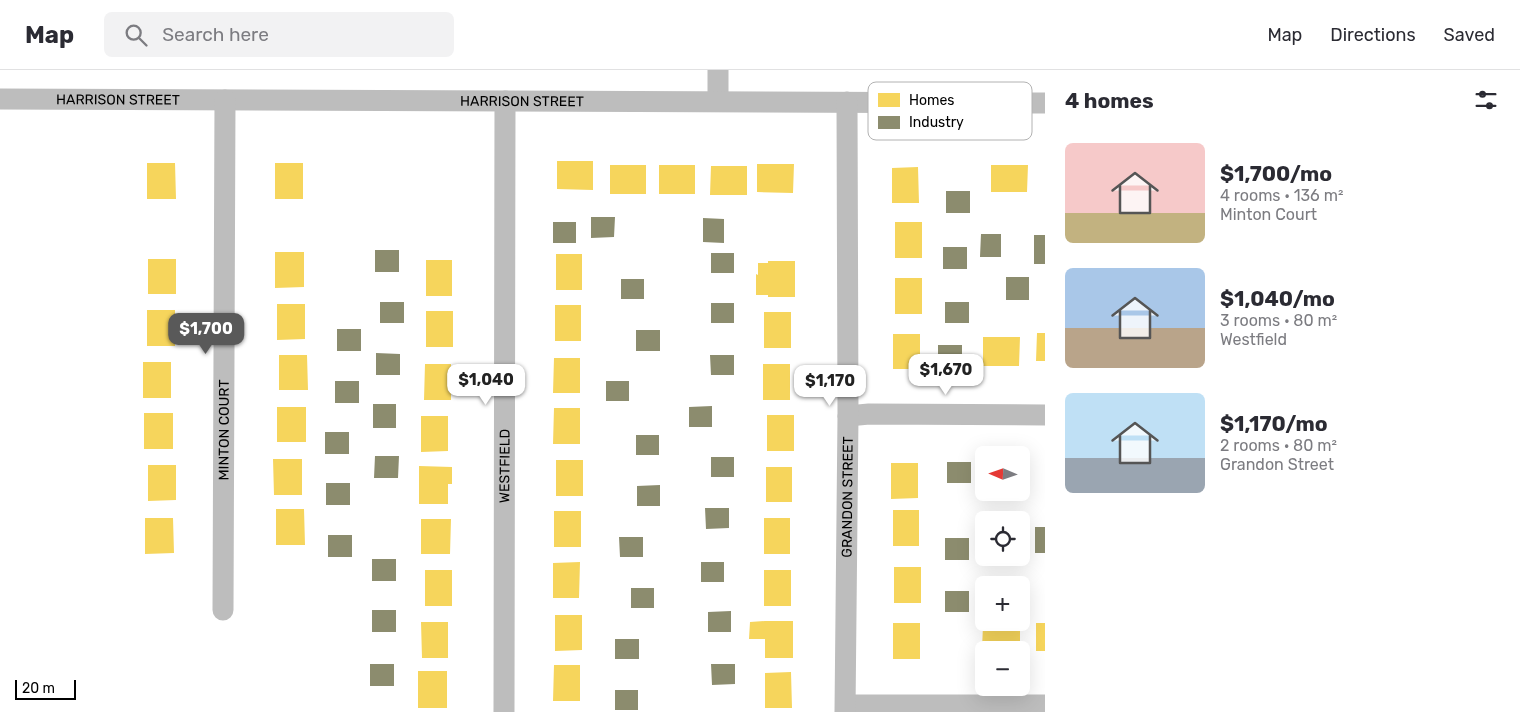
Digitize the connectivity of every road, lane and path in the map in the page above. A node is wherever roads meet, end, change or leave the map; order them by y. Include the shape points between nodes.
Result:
1 (718, 70) edge
2 (0, 99) edge
3 (225, 100) junction
4 (718, 100) junction
5 (505, 101) junction
6 (847, 102) junction
7 (868, 102) edge
8 (1032, 102) edge
9 (1045, 102) edge
10 (1045, 415) edge
11 (848, 416) junction
12 (223, 610) dead end
13 (1045, 705) edge
14 (846, 708) edge
15 (504, 712) edge

1 - 4 street
2 - 3 street, HARRISON STREET
3 - 5 street, HARRISON STREET
3 - 12 street, MINTON COURT
4 - 5 street, HARRISON STREET
4 - 6 street, HARRISON STREET
5 - 15 street, WESTFIELD
6 - 7 street, HARRISON STREET
6 - 11 street, GRANDON STREET
8 - 9 street, HARRISON STREET
10 - 11 street
11 - 14 street, GRANDON STREET
13 - 14 street

